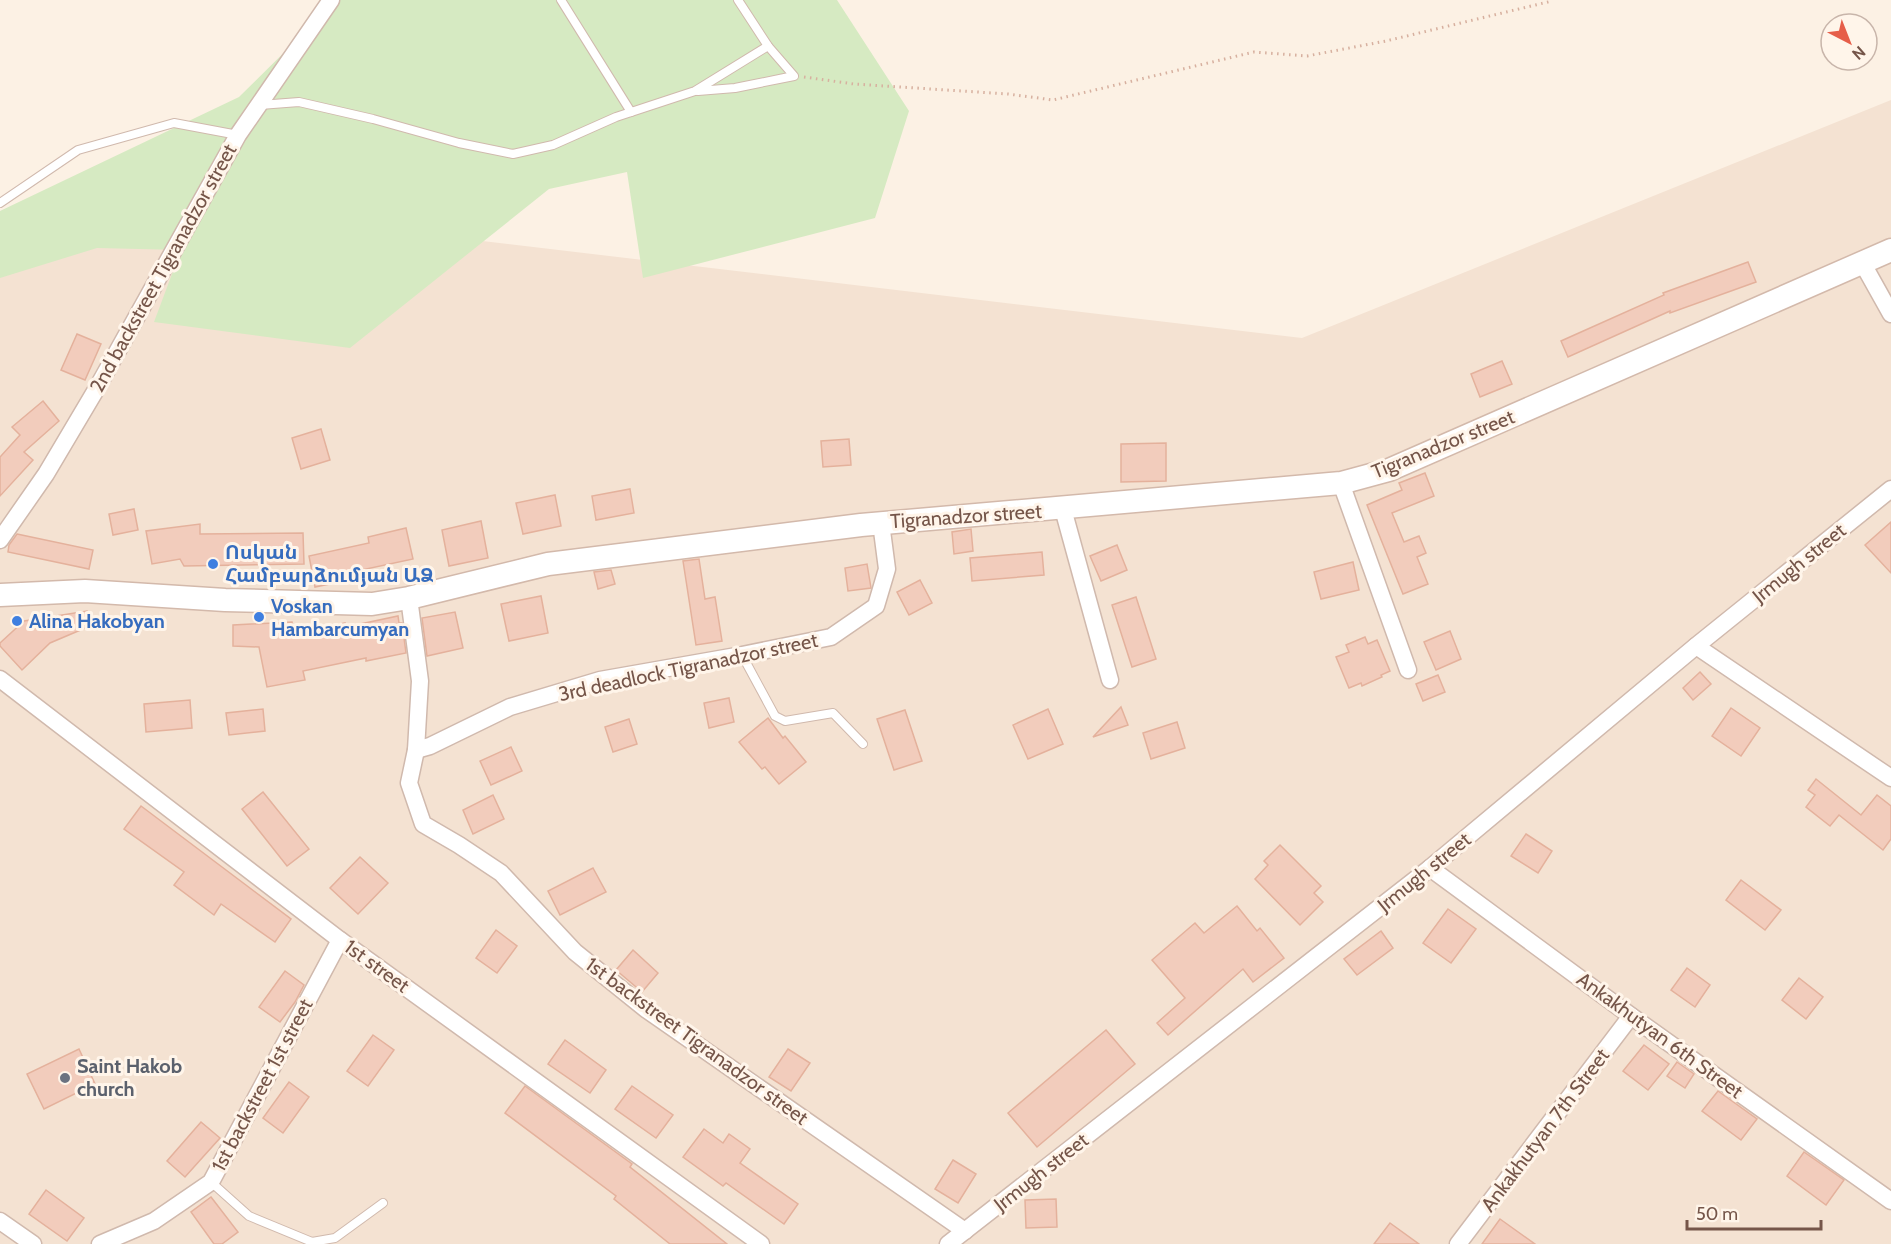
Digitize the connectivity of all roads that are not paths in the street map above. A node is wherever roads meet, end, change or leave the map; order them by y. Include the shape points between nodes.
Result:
1 (331, 0) edge
2 (561, 0) edge
3 (738, 0) edge
4 (768, 46) junction
5 (695, 91) junction
6 (259, 105) junction
7 (631, 112) junction
8 (238, 135) junction
9 (0, 203) edge
10 (1891, 250) edge
11 (1863, 264) junction
12 (1891, 315) edge
13 (1341, 483) junction
14 (1891, 489) edge
15 (1063, 509) junction
16 (881, 523) junction
17 (0, 540) edge
18 (0, 595) edge
19 (409, 598) junction
20 (1696, 646) junction
21 (742, 655) junction
22 (1408, 670) dead end
23 (0, 679) edge
24 (1110, 680) dead end
25 (863, 744) dead end
26 (416, 750) junction
27 (1891, 778) edge
28 (1430, 868) junction
29 (340, 940) junction
30 (1631, 1016) junction
31 (211, 1182) junction
32 (1891, 1201) edge
33 (383, 1203) dead end
34 (0, 1221) edge
35 (966, 1231) junction
36 (33, 1244) edge
37 (100, 1244) edge
38 (761, 1244) edge
39 (948, 1244) edge
40 (1458, 1244) edge

1 - 6 street, 2nd backstreet Tigranadzor street
2 - 7 lane
3 - 4 lane
4 - 5 lane
4 - 5 lane via 794,76 735,88
5 - 7 lane
6 - 7 lane via 299,102 513,154 553,145
6 - 8 street, 2nd backstreet Tigranadzor street
8 - 9 lane via 174,123 78,150
8 - 17 street, 2nd backstreet Tigranadzor street via 46,474
10 - 11 main road, Tigranadzor street
11 - 12 street
11 - 13 main road, Tigranadzor street via 1389,470
13 - 15 main road, Tigranadzor street
13 - 22 street
14 - 20 street, Jrmugh street
15 - 16 main road, Tigranadzor street
15 - 24 street
16 - 19 main road, Tigranadzor street via 548,564
16 - 21 street, 3rd deadlock Tigranadzor street via 887,569 876,606 831,637
18 - 19 main road, Tigranadzor street via 85,591 372,604
19 - 26 street, 1st backstreet Tigranadzor street via 420,681
20 - 27 street
20 - 28 street, Jrmugh street
21 - 25 lane via 775,716 785,721 833,713
21 - 26 street, 3rd deadlock Tigranadzor street via 600,680 510,706
23 - 29 street, 1st street
26 - 35 street, 1st backstreet Tigranadzor street via 409,783 423,824 501,873 575,952 647,1010
28 - 30 street, Ankakhutyan 6th Street
28 - 35 street, Jrmugh street
29 - 31 street, 1st backstreet 1st street
29 - 38 street, 1st street
30 - 32 street, Ankakhutyan 6th Street
30 - 40 street, Ankakhutyan 7th Street
31 - 33 lane via 249,1216 312,1242 335,1238
31 - 37 street, 1st backstreet 1st street via 154,1221
34 - 36 street
35 - 39 street, Jrmugh street

